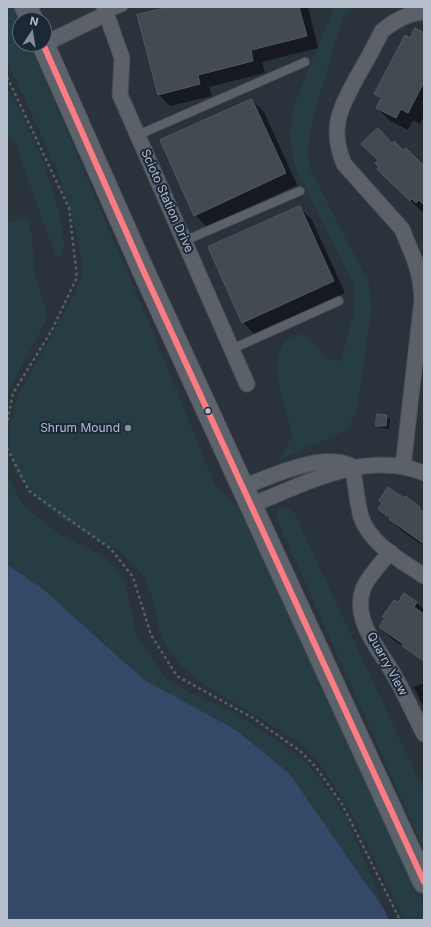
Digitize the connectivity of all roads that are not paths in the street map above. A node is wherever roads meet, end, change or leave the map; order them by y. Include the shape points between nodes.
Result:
1 (123, 7) edge
2 (105, 11) edge
3 (424, 12) edge
4 (52, 39) edge
5 (47, 52) edge
6 (305, 62) dead end
7 (138, 135) junction
8 (300, 190) dead end
9 (184, 241) junction
10 (339, 301) dead end
11 (232, 350) junction
12 (247, 384) dead end
13 (312, 464) junction
14 (353, 467) junction
15 (403, 467) junction
16 (424, 473) edge
17 (316, 479) junction
18 (247, 496) junction
19 (390, 552) junction
20 (424, 576) edge
21 (424, 734) edge
22 (424, 882) edge

1 - 2 lane
2 - 4 street
2 - 7 street, Scioto Station Drive via 122,58 120,95
3 - 15 street via 414,12 402,17 382,31 339,112 336,136 338,151 344,164 402,229 410,245 420,279 422,299
5 - 18 main road
6 - 7 lane
7 - 9 street, Scioto Station Drive
8 - 9 lane
9 - 11 street, Scioto Station Drive
10 - 11 lane
11 - 12 street, Scioto Station Drive
13 - 14 street via 340,462
13 - 17 lane
13 - 18 street via 297,468
14 - 15 street via 378,464
14 - 17 street
14 - 19 street via 361,517 379,543
15 - 16 street
17 - 18 street
18 - 22 main road
19 - 20 street
19 - 21 street, Quarry View via 363,587 362,616 370,638 394,675

